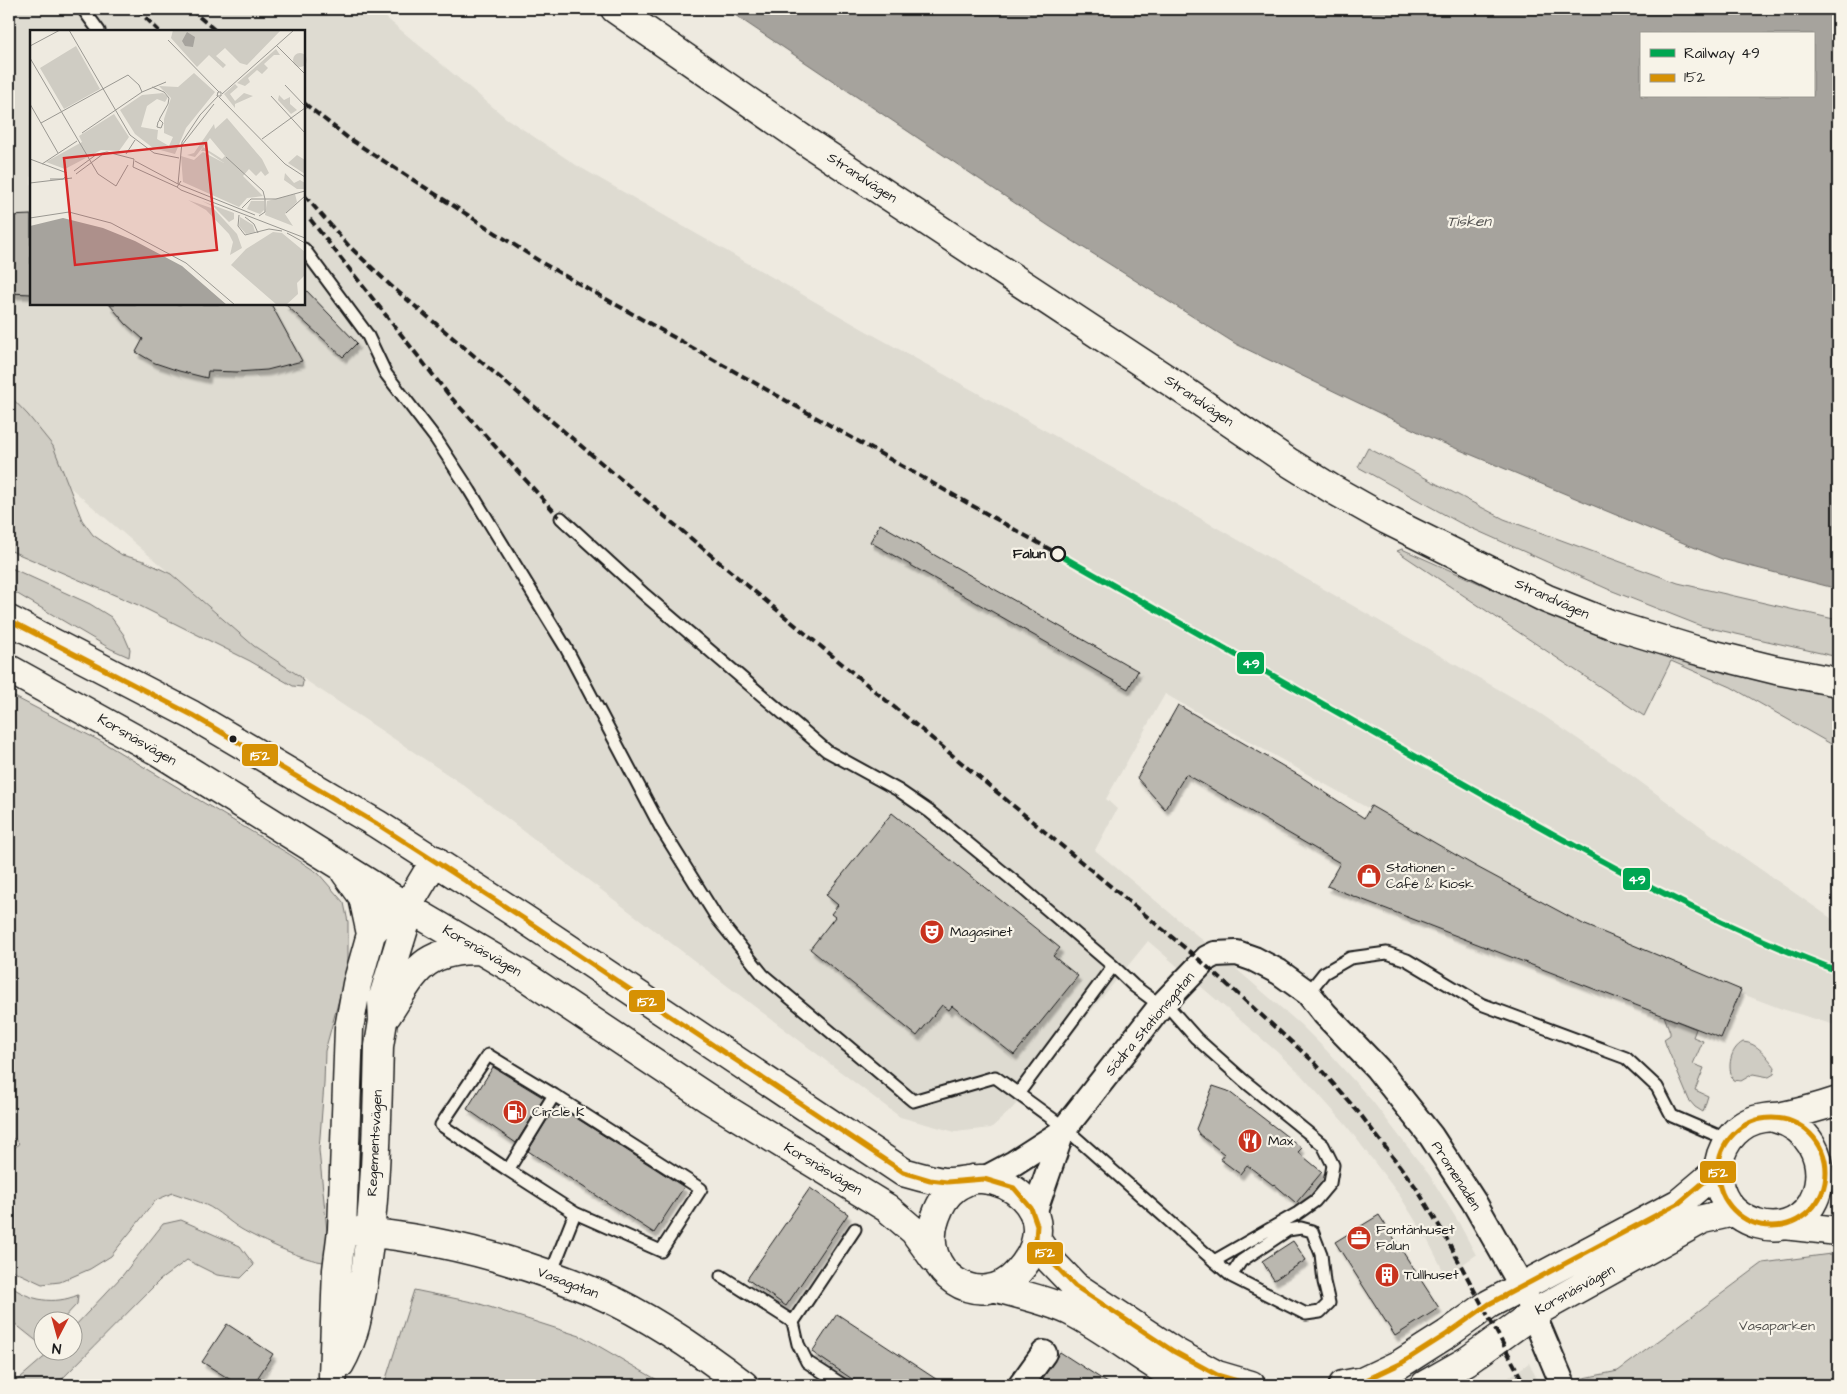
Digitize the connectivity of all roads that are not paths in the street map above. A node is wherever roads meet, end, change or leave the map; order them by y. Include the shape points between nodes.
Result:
1 (83, 9) edge
2 (615, 9) edge
3 (98, 30) edge
4 (305, 250) edge
5 (561, 518) dead end
6 (9, 620) edge
7 (9, 669) edge
8 (1838, 682) edge
9 (434, 860) junction
10 (341, 866) junction
11 (406, 907) junction
12 (371, 934) junction
13 (480, 950) junction
14 (1113, 966) junction
15 (1308, 993) junction
16 (1163, 1005) junction
17 (383, 1020) junction
18 (1018, 1094) junction
19 (554, 1095) junction
20 (1838, 1102) edge
21 (1774, 1118) junction
22 (1063, 1130) junction
23 (1728, 1140) junction
24 (508, 1170) junction
25 (1717, 1171) junction
26 (978, 1179) junction
27 (1832, 1180) edge
28 (1734, 1212) junction
29 (575, 1213) junction
30 (1784, 1225) junction
31 (1035, 1227) junction
32 (855, 1229) dead end
33 (342, 1230) junction
34 (1838, 1231) edge
35 (371, 1232) junction
36 (935, 1260) junction
37 (1214, 1261) junction
38 (550, 1276) junction
39 (721, 1276) dead end
40 (1231, 1276) junction
41 (1521, 1285) junction
42 (997, 1288) junction
43 (1534, 1313) junction
44 (793, 1322) junction
45 (1044, 1352) dead end
46 (1560, 1380) edge
47 (332, 1381) edge
48 (744, 1385) edge
49 (843, 1385) edge
50 (1021, 1385) edge
51 (1190, 1385) edge
52 (1250, 1385) edge
53 (1343, 1385) edge
54 (1425, 1385) edge

1 - 3 lane
2 - 8 street, Strandvägen via 818,149 1290,463 1379,515 1547,599 1610,624 1695,650
4 - 18 lane via 368,334 386,374 470,490 566,648 661,828 717,918 763,975 913,1101 995,1077
5 - 14 lane via 645,595 827,751 898,790 930,812
6 - 9 street via 192,715
7 - 10 street, Korsnäsvägen via 159,752
9 - 11 street
9 - 26 street via 904,1172 947,1182
10 - 11 street, Korsnäsvägen
10 - 12 street via 363,897
11 - 12 street via 388,914
11 - 13 street, Korsnäsvägen
11 - 17 street, Regementsvägen via 406,922 382,1000
12 - 33 street, Regementsvägen via 349,1028
13 - 17 street via 438,955 418,968
13 - 36 street, Korsnäsvägen via 709,1099 887,1208 914,1231
14 - 16 lane via 1134,986
14 - 18 lane
15 - 16 street, Södra Stationsgatan via 1254,959 1237,953 1215,954 1202,962
15 - 23 lane via 1324,973 1350,958 1387,953 1407,960 1481,1004 1626,1058 1657,1088 1672,1116
15 - 41 street, Promenaden via 1377,1068 1431,1136 1474,1202
16 - 22 street, Södra Stationsgatan
16 - 37 lane via 1243,1080 1323,1145 1333,1164 1330,1183 1315,1201
17 - 35 street, Regementsvägen via 379,1046
18 - 22 lane
19 - 24 lane
19 - 24 lane via 488,1055 441,1125
19 - 29 lane via 701,1189 662,1251
20 - 21 street
21 - 23 street via 1764,1118 1744,1126
21 - 27 street via 1790,1121 1816,1140
22 - 26 street, Södra Stationsgatan via 1014,1163
22 - 31 street, Södra Stationsgatan
22 - 37 lane
23 - 25 street via 1720,1154
24 - 29 lane
25 - 28 street via 1722,1193
25 - 41 street, Korsnäsvägen via 1679,1202
26 - 31 street via 1014,1188 1024,1198
26 - 36 street via 955,1188 940,1205 931,1236
27 - 30 street via 1809,1212
28 - 30 street via 1749,1222 1766,1226
28 - 43 street, Korsnäsvägen via 1703,1219
29 - 38 lane
30 - 34 street
31 - 42 street via 1030,1256 1014,1277
31 - 52 street via 1051,1261 1075,1286 1217,1375
32 - 44 lane
33 - 35 street, Vasagatan
33 - 47 street, Regementsvägen
35 - 38 street, Vasagatan via 455,1247
35 - 47 street, Regementsvägen via 357,1324
36 - 42 street via 949,1278 958,1283 982,1289
37 - 40 lane
38 - 48 street, Vasagatan via 600,1295 639,1315
39 - 44 lane
40 - 40 lane via 1241,1261 1288,1230 1307,1229 1312,1231 1321,1254 1329,1303 1320,1312 1306,1314
41 - 43 street, Promenaden
41 - 53 street, Korsnäsvägen via 1400,1364 1364,1381
42 - 51 street via 1070,1311
43 - 46 street, Promenaden
43 - 54 street, Korsnäsvägen via 1467,1361
44 - 49 lane via 798,1344 807,1362
45 - 50 street

